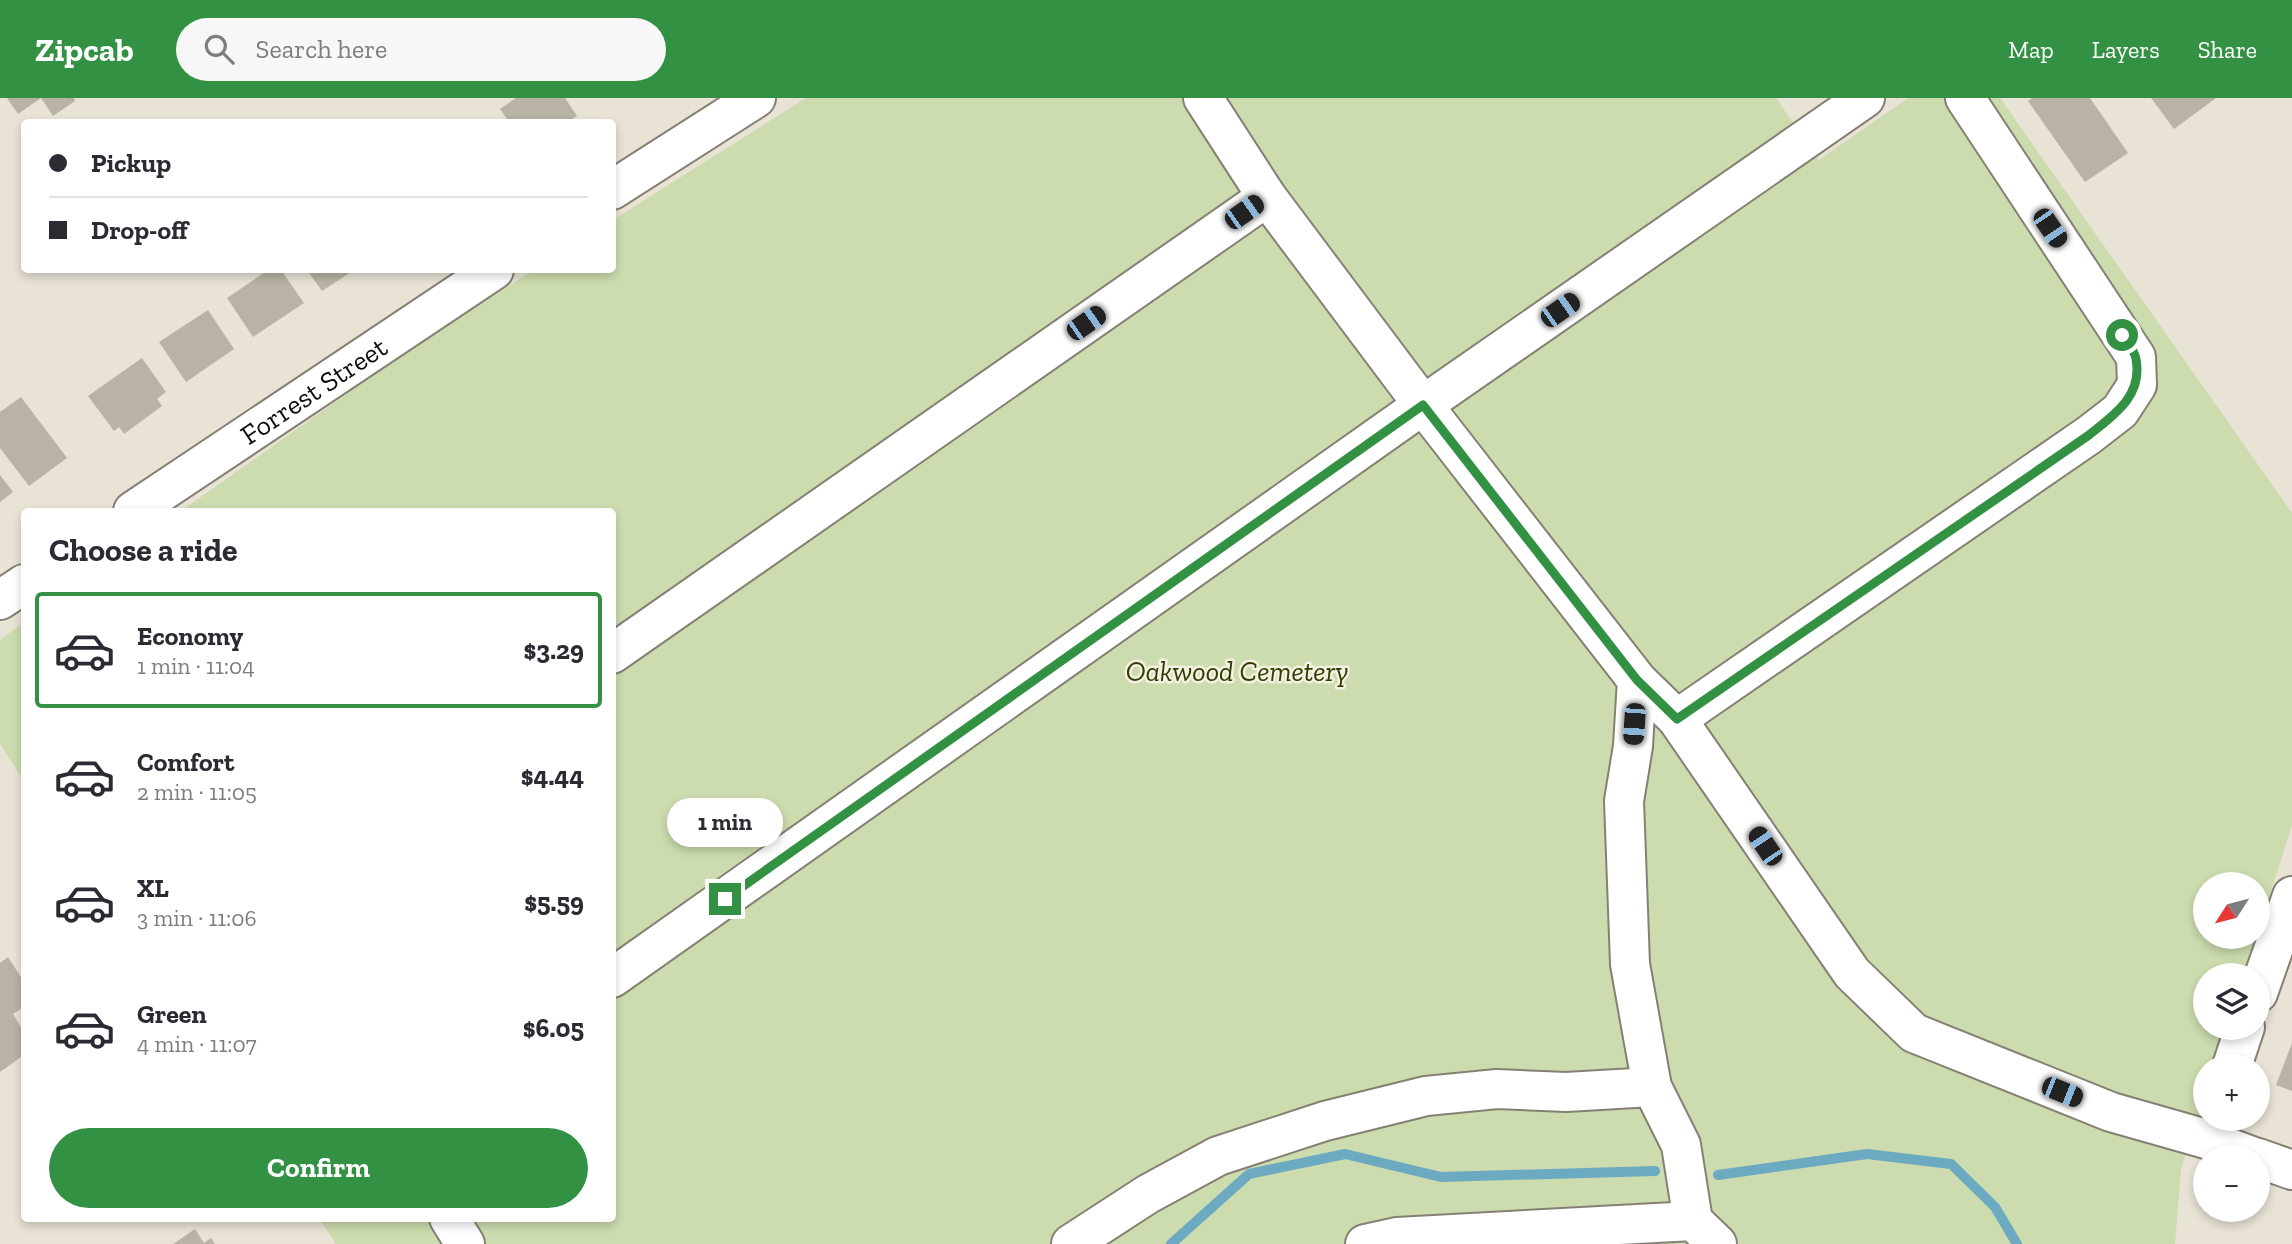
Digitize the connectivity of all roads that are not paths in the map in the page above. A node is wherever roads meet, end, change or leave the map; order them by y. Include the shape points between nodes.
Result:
1 (756, 98) edge
2 (1203, 98) edge
3 (1865, 98) edge
4 (1965, 98) edge
5 (616, 187) edge
6 (1267, 197) junction
7 (490, 273) edge
8 (1423, 405) junction
9 (137, 508) edge
10 (21, 586) edge
11 (0, 600) edge
12 (616, 651) edge
13 (1637, 680) junction
14 (1677, 719) junction
15 (2292, 896) edge
16 (2269, 963) edge
17 (616, 975) edge
18 (1652, 1087) junction
19 (2193, 1126) edge
20 (2212, 1131) edge
21 (2236, 1145) edge
22 (2270, 1162) edge
23 (2292, 1170) edge
24 (451, 1222) edge
25 (1705, 1232) edge
26 (465, 1244) edge
27 (1070, 1244) edge
28 (1365, 1244) edge

1 - 5 street
2 - 6 street
3 - 8 street
4 - 14 street via 2136,357 2137,385 2120,411 2089,435
6 - 8 street
6 - 12 street
7 - 9 street, Forrest Street
8 - 13 street
8 - 17 street
10 - 11 street
13 - 14 street
13 - 18 street via 1624,801 1629,964
14 - 19 street via 1852,973 1914,1033 2111,1112
15 - 16 street
18 - 25 street via 1681,1145
18 - 27 street via 1566,1092 1497,1089 1426,1096 1325,1121 1218,1156
20 - 21 street
22 - 23 street
24 - 26 street
25 - 28 street via 1397,1237

